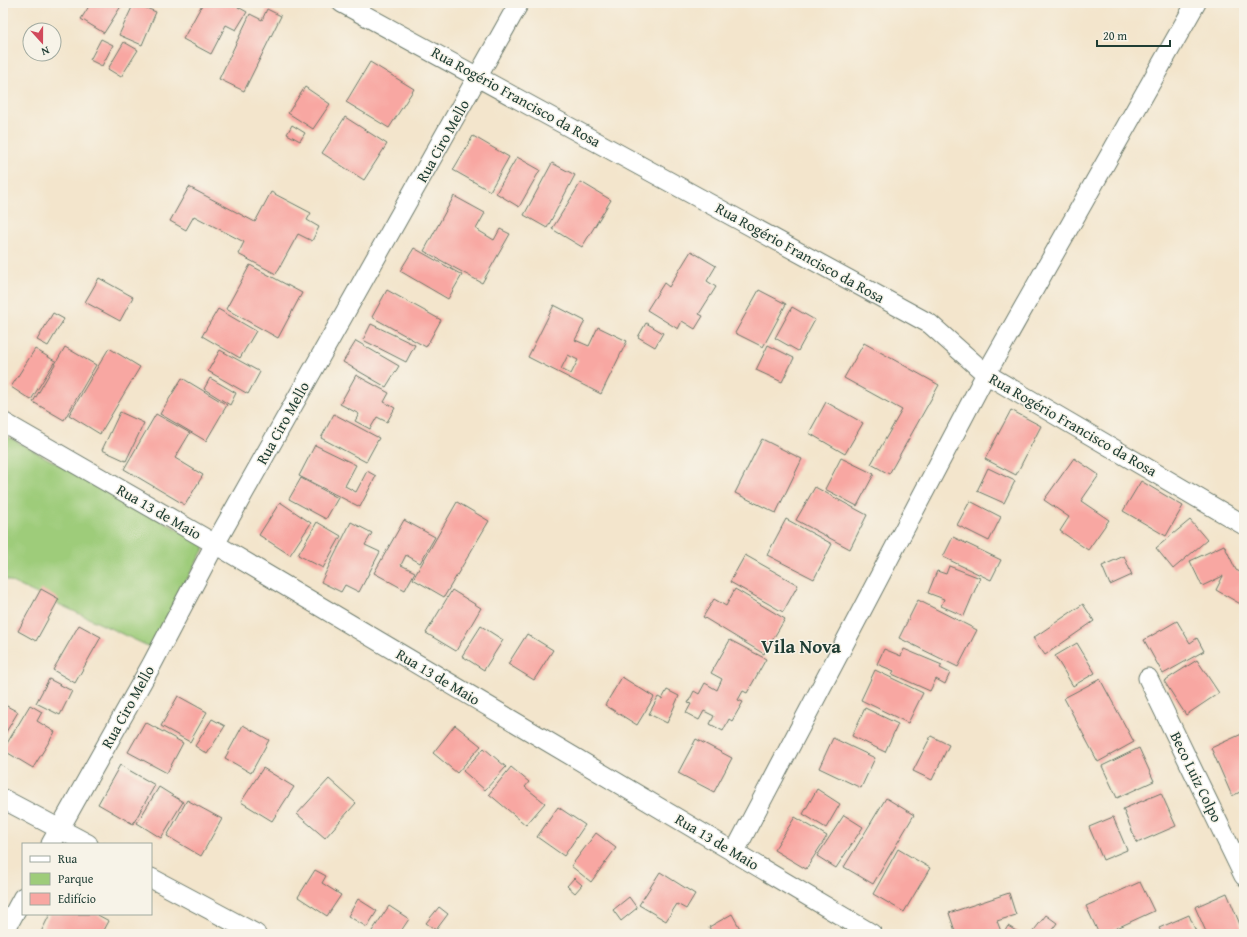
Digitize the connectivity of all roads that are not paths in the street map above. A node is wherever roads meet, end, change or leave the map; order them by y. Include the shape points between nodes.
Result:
1 (342, 3) edge
2 (519, 3) edge
3 (1196, 3) edge
4 (479, 77) junction
5 (986, 374) junction
6 (3, 422) edge
7 (1244, 525) edge
8 (215, 544) junction
9 (1148, 678) dead end
10 (3, 799) edge
11 (55, 836) edge
12 (84, 843) edge
13 (734, 853) junction
14 (1244, 876) edge
15 (152, 879) edge
16 (22, 899) edge
17 (3, 934) edge
18 (256, 934) edge
19 (872, 934) edge

1 - 4 street, Rua Rogério Francisco da Rosa
2 - 4 street, Rua Ciro Mello
3 - 5 street
4 - 5 street, Rua Rogério Francisco da Rosa via 930,324
4 - 8 street, Rua Ciro Mello
5 - 7 street, Rua Rogério Francisco da Rosa
5 - 13 street
6 - 8 street, Rua 13 de Maio
8 - 11 street, Rua Ciro Mello via 152,664
8 - 13 street, Rua 13 de Maio
9 - 14 street, Beco Luiz Colpo
10 - 11 street
11 - 12 street
13 - 19 street, Rua 13 de Maio
15 - 18 street
16 - 17 street

